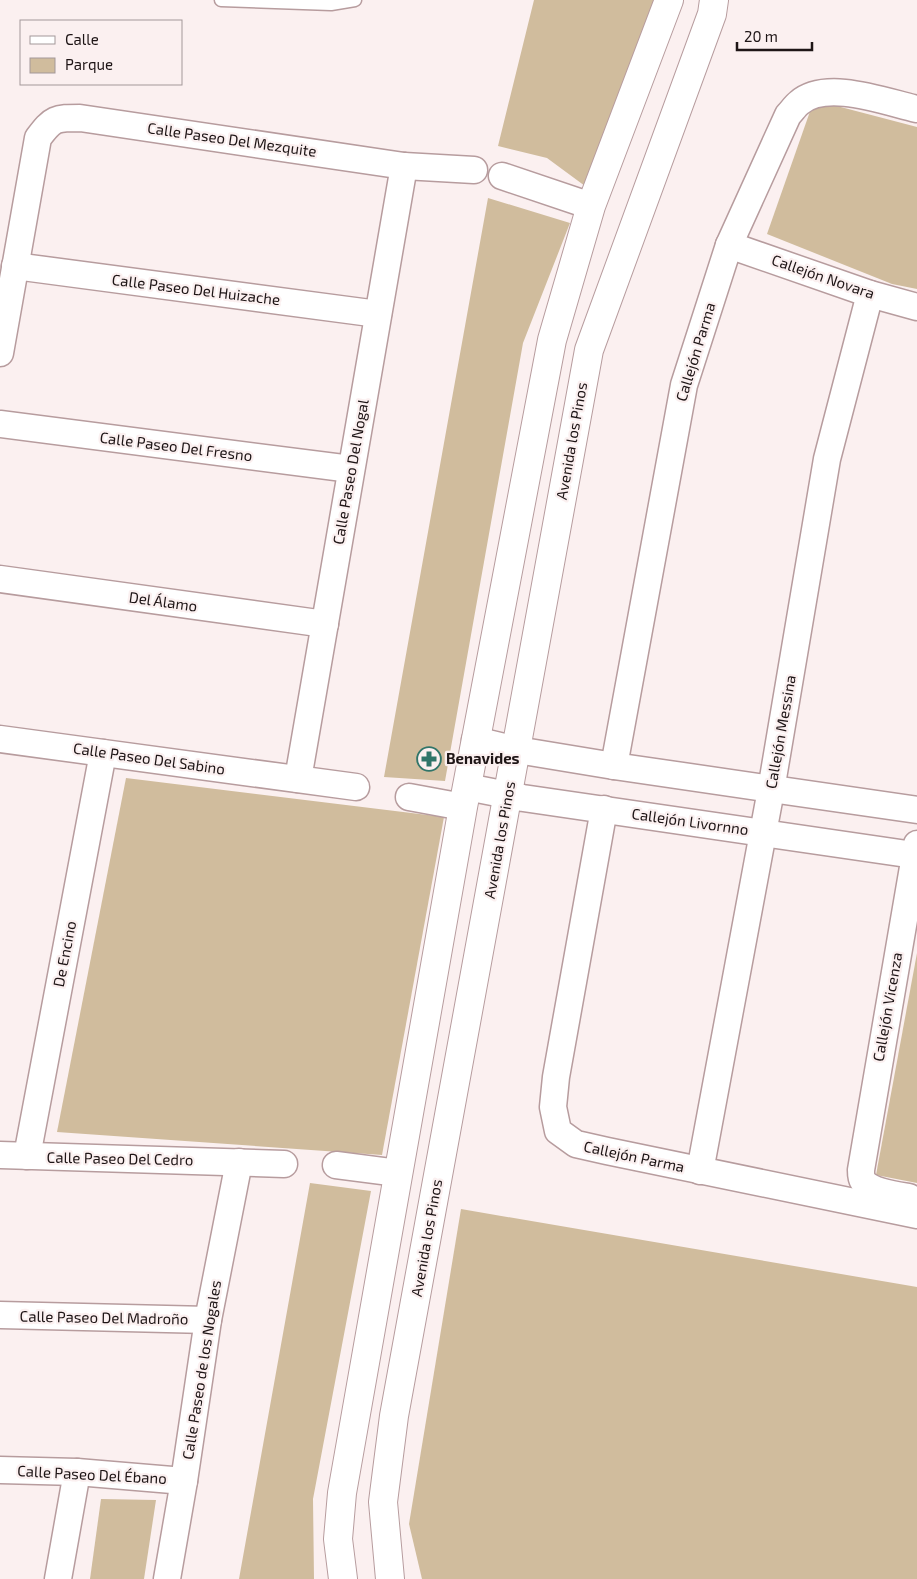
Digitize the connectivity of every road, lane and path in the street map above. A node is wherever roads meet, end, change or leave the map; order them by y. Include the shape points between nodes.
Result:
1 (221, 0) edge
2 (355, 0) edge
3 (669, 0) edge
4 (714, 0) edge
5 (917, 110) edge
6 (404, 166) junction
7 (474, 170) dead end
8 (502, 176) dead end
9 (591, 206) junction
10 (729, 246) junction
11 (15, 266) junction
12 (870, 294) junction
13 (917, 307) edge
14 (378, 314) junction
15 (0, 353) edge
16 (0, 424) edge
17 (351, 469) junction
18 (0, 580) edge
19 (325, 624) junction
20 (0, 739) edge
21 (475, 740) junction
22 (517, 750) junction
23 (103, 753) junction
24 (614, 766) junction
25 (298, 779) junction
26 (356, 787) dead end
27 (771, 790) junction
28 (508, 795) junction
29 (409, 797) dead end
30 (465, 797) junction
31 (604, 809) junction
32 (917, 810) edge
33 (763, 833) junction
34 (916, 850) edge
35 (0, 1155) edge
36 (26, 1156) junction
37 (239, 1162) junction
38 (284, 1164) dead end
39 (336, 1165) dead end
40 (700, 1171) junction
41 (398, 1173) junction
42 (917, 1199) edge
43 (917, 1215) edge
44 (0, 1315) edge
45 (208, 1320) junction
46 (0, 1470) edge
47 (77, 1472) junction
48 (184, 1481) junction
49 (58, 1579) edge
50 (167, 1579) edge
51 (342, 1579) edge
52 (390, 1579) edge

1 - 2 lane via 331,4
3 - 9 street
4 - 22 street, Avenida los Pinos via 712,14 589,350
5 - 10 street, Callejón Parma via 837,92 817,94 800,102 788,115
6 - 7 street, Calle Paseo Del Mezquite
6 - 11 street, Calle Paseo Del Mezquite via 80,118 60,118 48,124 38,138
6 - 14 street, Calle Paseo Del Nogal
8 - 9 street
9 - 21 street via 552,340
10 - 12 street, Callejón Novara
10 - 24 street, Callejón Parma via 684,385
11 - 14 street, Calle Paseo Del Huizache
11 - 15 street
12 - 13 street, Callejón Novara
12 - 27 street, Callejón Messina via 827,460
14 - 17 street, Calle Paseo Del Nogal
16 - 17 street, Calle Paseo Del Fresno
17 - 19 street, Calle Paseo Del Nogal
18 - 19 street, Del Álamo
19 - 25 street, Calle Paseo Del Nogal
20 - 23 street, Calle Paseo Del Sabino
21 - 22 street
21 - 30 street
22 - 24 street
22 - 28 street, Avenida los Pinos
23 - 25 street, Calle Paseo Del Sabino
23 - 36 street, De Encino
24 - 27 street
25 - 26 street, Calle Paseo Del Sabino
27 - 32 street
27 - 33 street, Callejón Messina
28 - 30 street, Callejón Livornno
28 - 31 street, Callejón Livornno
28 - 52 street, Avenida los Pinos via 394,1416 383,1502
29 - 30 street, Callejón Livornno
30 - 41 street
31 - 33 street, Callejón Livornno
31 - 40 street, Callejón Parma via 556,1077 552,1106 558,1131 576,1144
33 - 34 street, Callejón Livornno
33 - 40 street, Callejón Messina
34 - 42 street, Callejón Vicenza via 860,1170 867,1185 882,1192
35 - 36 street, Calle Paseo Del Cedro
36 - 37 street, Calle Paseo Del Cedro
37 - 38 street, Calle Paseo Del Cedro
37 - 45 street, Calle Paseo de los Nogales
39 - 41 street
40 - 43 street, Callejón Parma
41 - 51 street via 342,1493 338,1539
44 - 45 street, Calle Paseo Del Madroño
45 - 48 street, Calle Paseo de los Nogales
46 - 47 street, Calle Paseo Del Ébano
47 - 48 street, Calle Paseo Del Ébano
47 - 49 street
48 - 50 street, Calle Paseo de los Nogales

